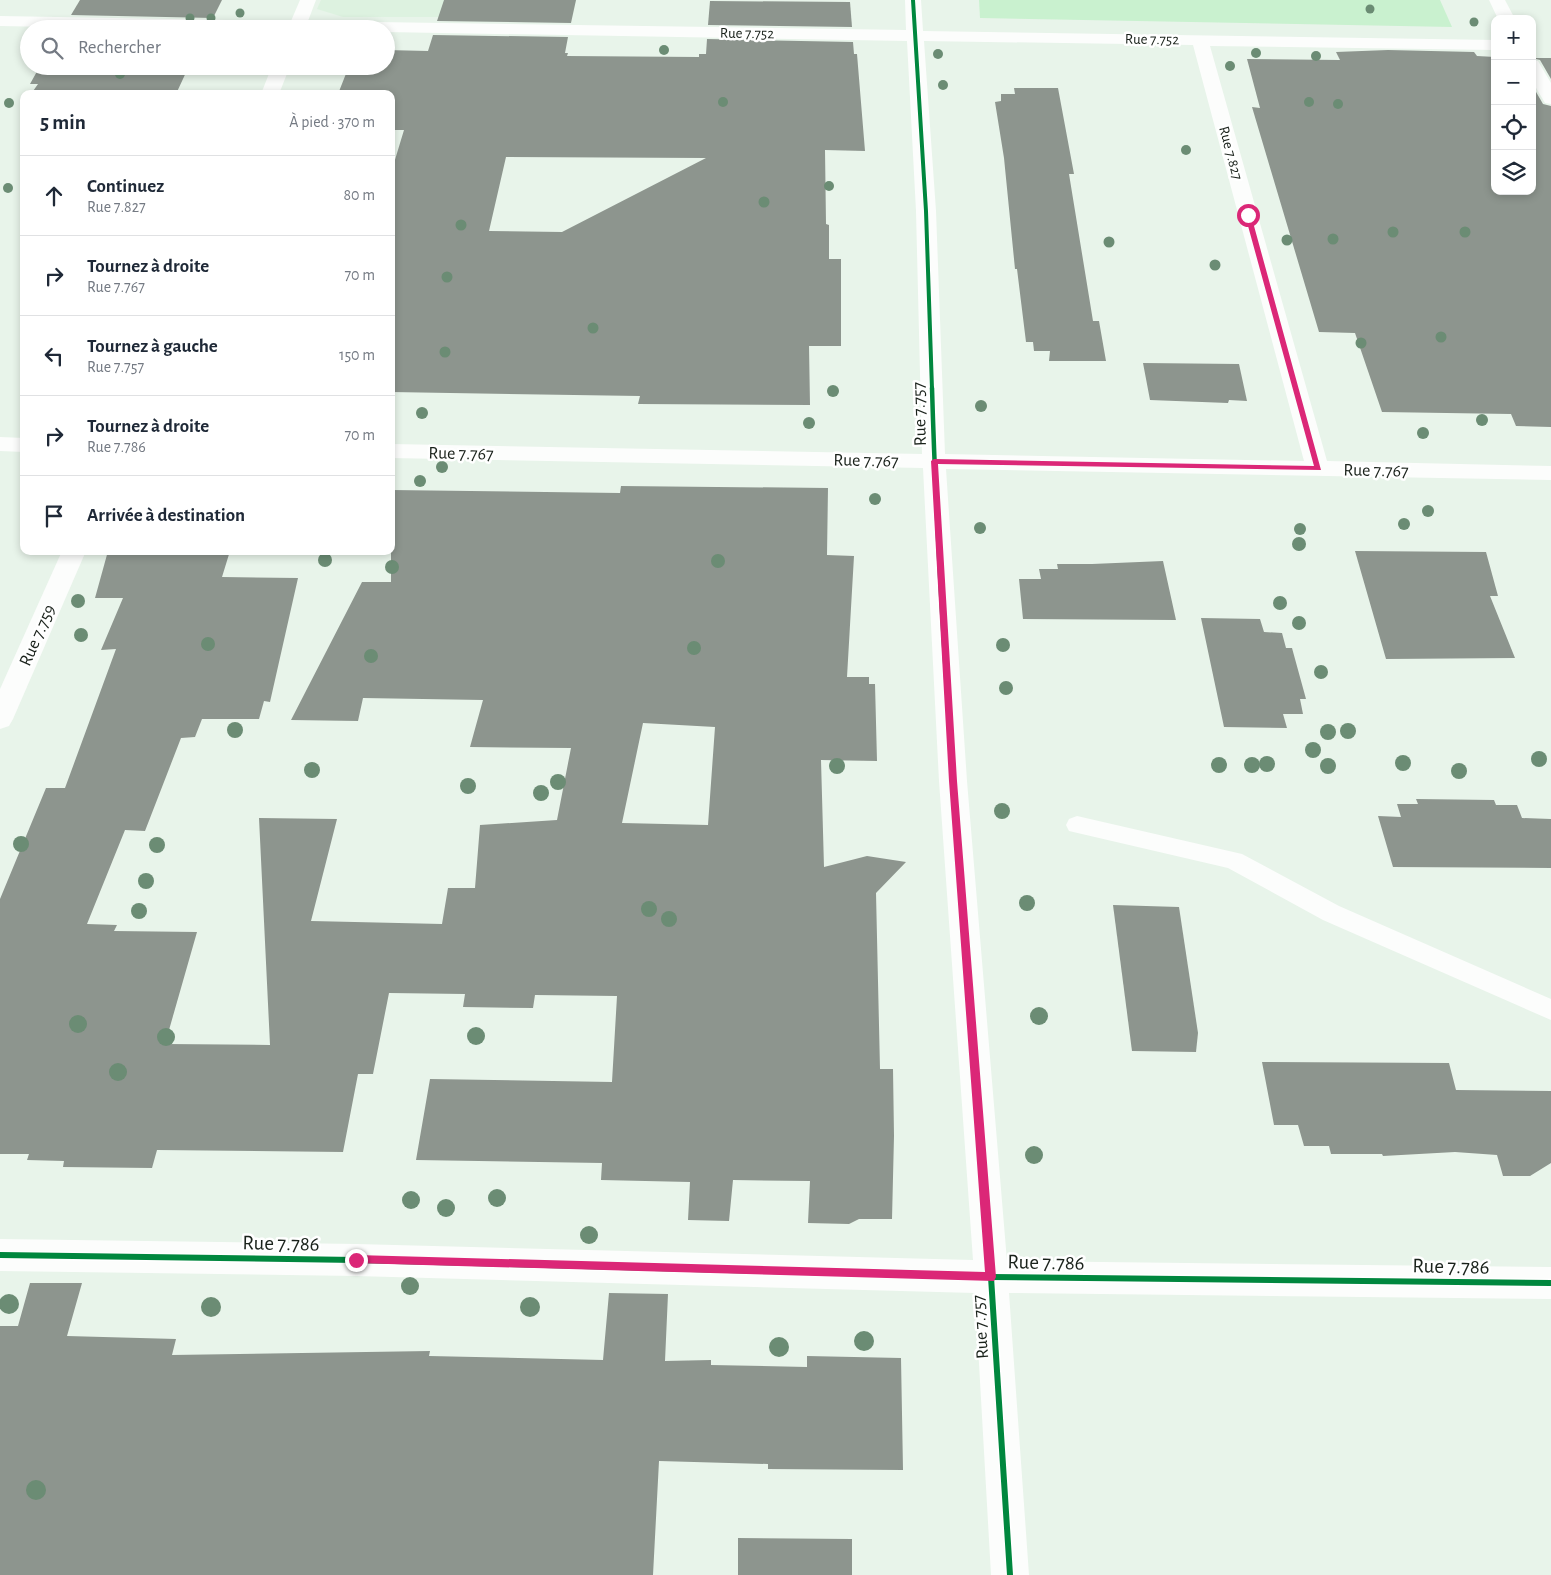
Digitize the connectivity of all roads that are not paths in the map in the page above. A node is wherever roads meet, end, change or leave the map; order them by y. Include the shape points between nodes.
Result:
1 (308, 0) edge
2 (912, 0) edge
3 (1496, 0) edge
4 (1505, 15) edge
5 (300, 20) edge
6 (0, 21) edge
7 (20, 21) edge
8 (395, 28) edge
9 (914, 36) junction
10 (1200, 40) junction
11 (1491, 44) edge
12 (1536, 72) edge
13 (277, 75) edge
14 (272, 90) edge
15 (1551, 100) edge
16 (0, 444) edge
17 (20, 445) edge
18 (395, 451) edge
19 (934, 461) junction
20 (1318, 469) junction
21 (1551, 473) edge
22 (72, 555) edge
23 (0, 719) edge
24 (1077, 825) dead end
25 (1551, 1010) edge
26 (0, 1255) edge
27 (991, 1277) junction
28 (1551, 1283) edge
29 (1010, 1575) edge

1 - 5 street
2 - 9 street, Rue 7.757
3 - 4 street
6 - 7 street, Rue 7.752
8 - 9 street, Rue 7.752
9 - 10 street, Rue 7.752
9 - 19 street, Rue 7.757 via 926,211
10 - 11 street, Rue 7.752
10 - 20 street, Rue 7.827
12 - 15 street
13 - 14 street
16 - 17 street
18 - 19 street, Rue 7.767
19 - 20 street, Rue 7.767
19 - 27 street, Rue 7.757 via 953,781
20 - 21 street, Rue 7.767
22 - 23 street, Rue 7.759
24 - 25 lane via 1234,860 1331,914
26 - 27 street, Rue 7.786 via 346,1260
27 - 28 street, Rue 7.786
27 - 29 street, Rue 7.757

